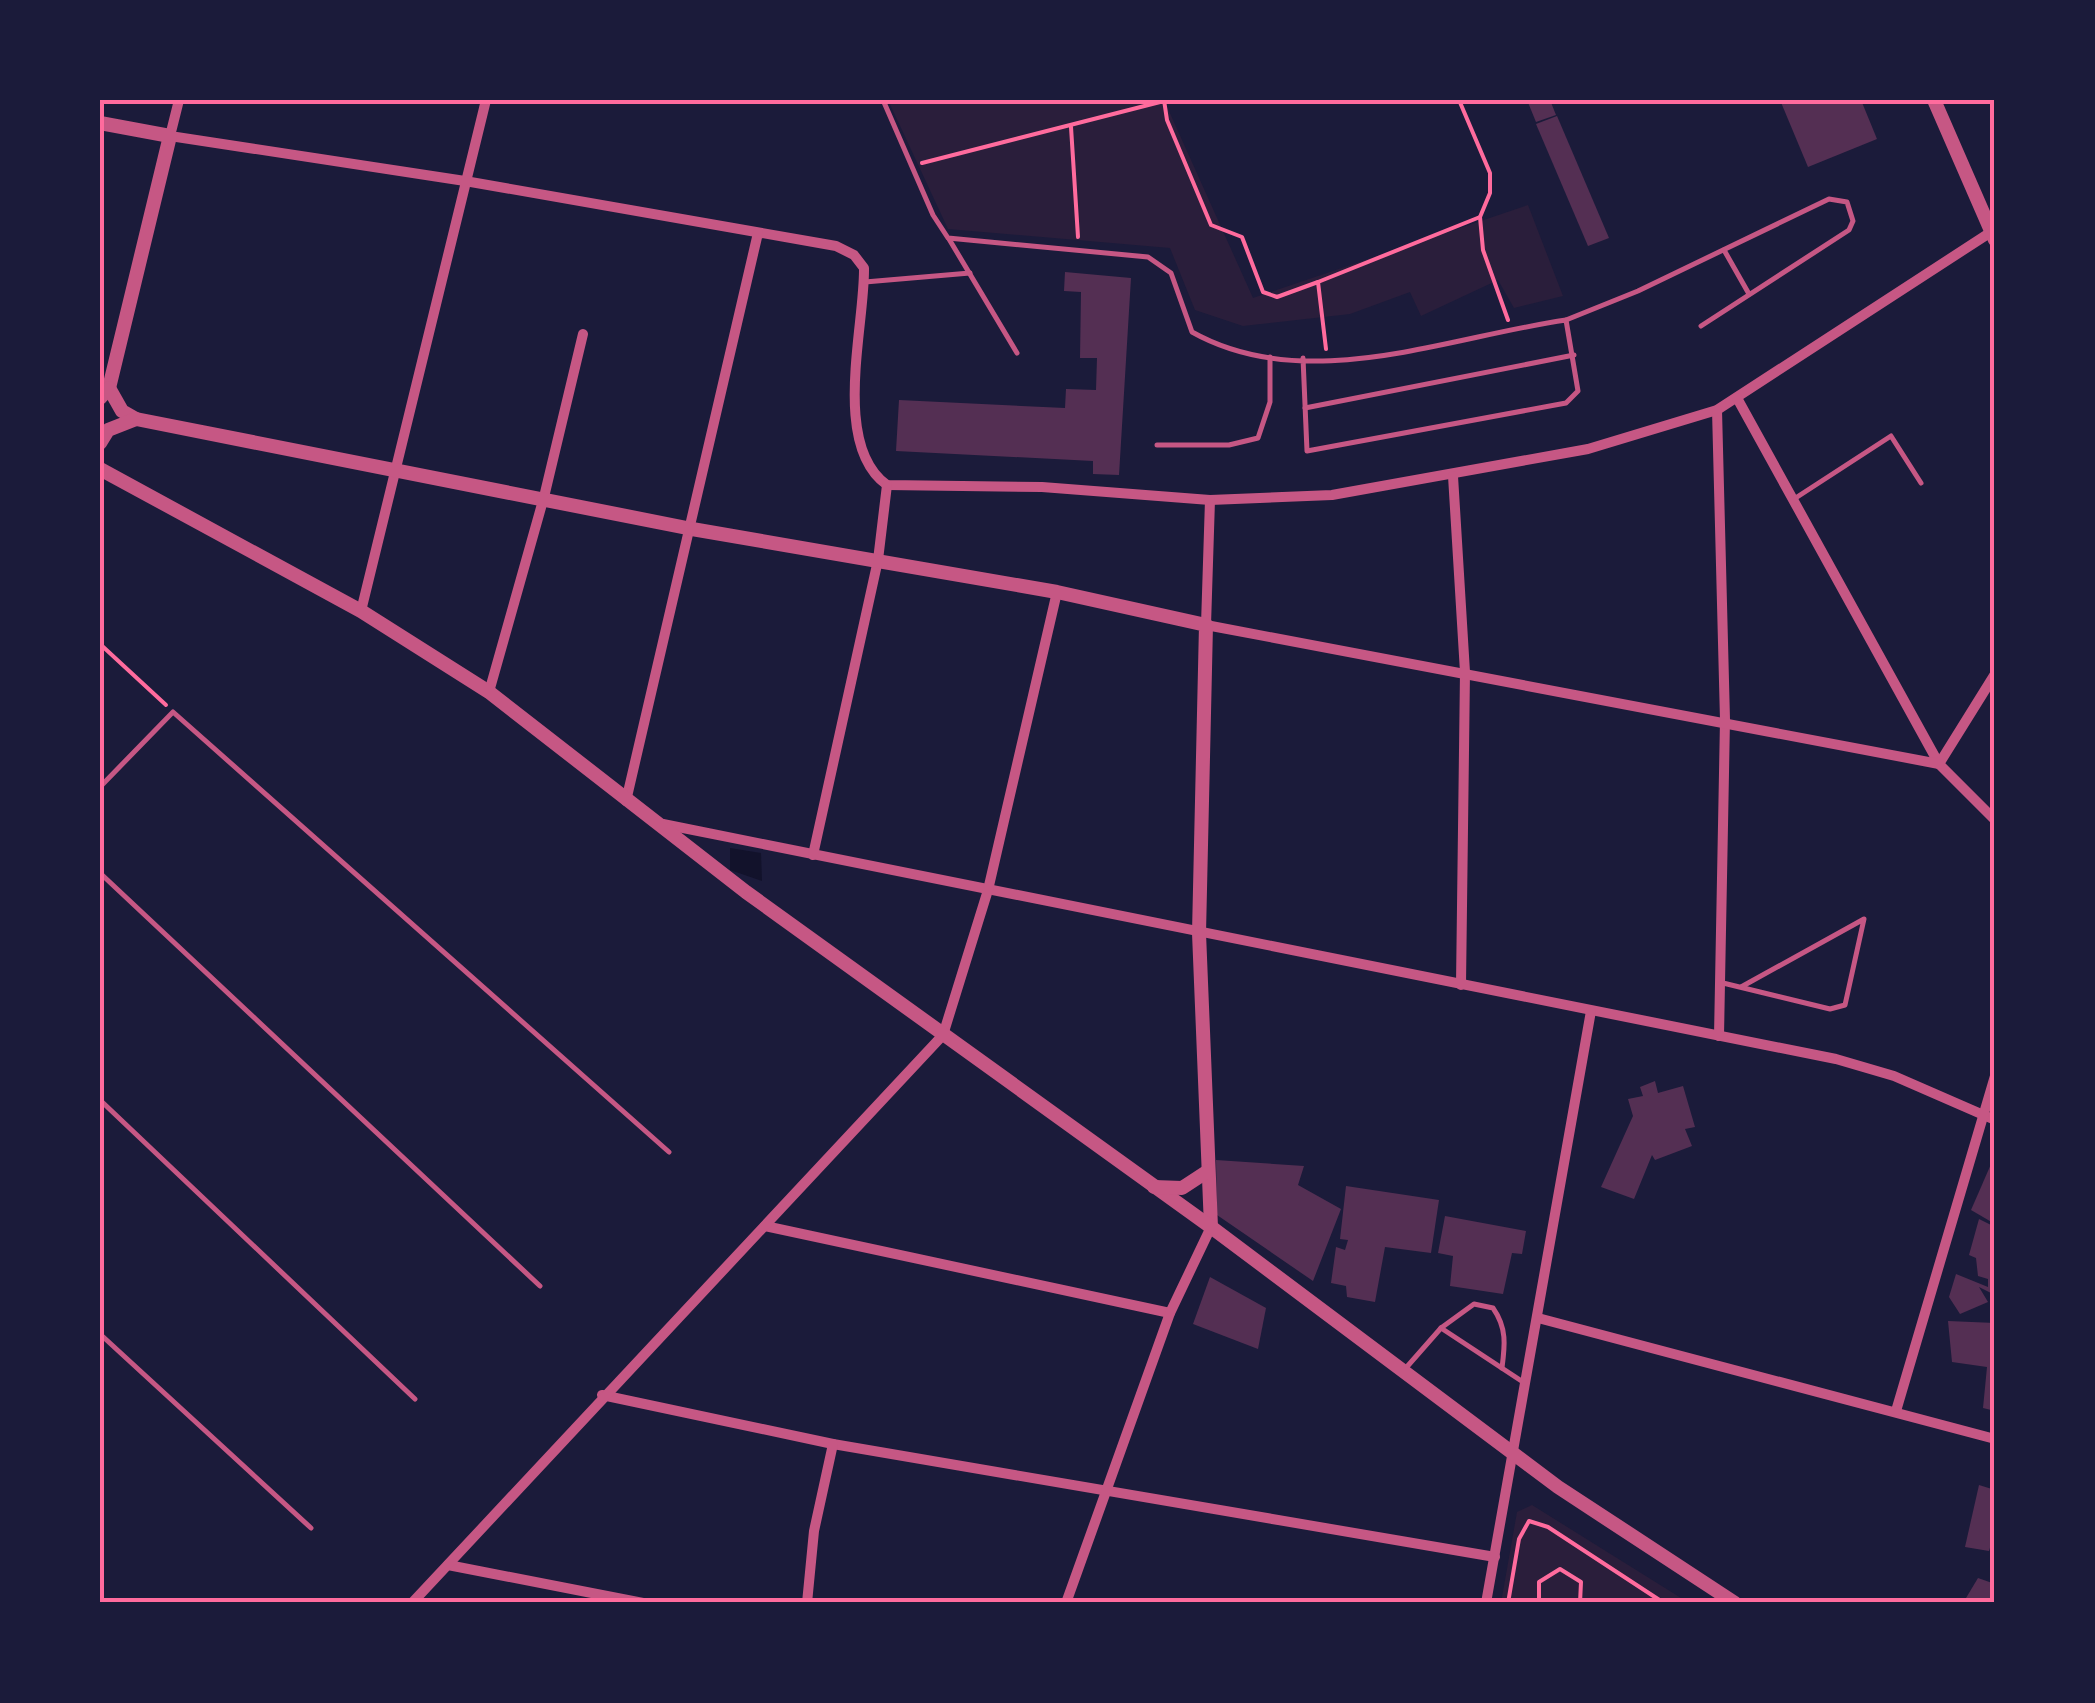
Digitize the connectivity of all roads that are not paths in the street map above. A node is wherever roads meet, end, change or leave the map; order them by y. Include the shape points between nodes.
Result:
1 (178, 100) edge
2 (486, 100) edge
3 (883, 100) edge
4 (1934, 100) edge
5 (100, 123) edge
6 (170, 136) junction
7 (465, 181) junction
8 (758, 233) junction
9 (1993, 236) edge
10 (948, 238) junction
11 (1724, 250) junction
12 (970, 272) junction
13 (864, 282) junction
14 (1749, 294) junction
15 (1566, 320) junction
16 (1701, 326) dead end
17 (583, 334) dead end
18 (1017, 353) dead end
19 (1574, 354) junction
20 (1270, 357) junction
21 (1303, 358) junction
22 (104, 393) edge
23 (1737, 398) junction
24 (1305, 408) junction
25 (1717, 410) junction
26 (136, 420) junction
27 (100, 443) edge
28 (1157, 445) dead end
29 (399, 468) junction
30 (100, 469) edge
31 (1453, 476) junction
32 (1921, 483) dead end
33 (888, 485) junction
34 (544, 497) junction
35 (1210, 500) junction
36 (1794, 500) junction
37 (692, 529) junction
38 (878, 560) junction
39 (1057, 592) junction
40 (361, 611) junction
41 (1206, 624) junction
42 (1465, 672) junction
43 (1995, 674) edge
44 (488, 692) junction
45 (1725, 720) junction
46 (1940, 764) junction
47 (100, 787) edge
48 (626, 802) junction
49 (1995, 820) edge
50 (658, 823) junction
51 (813, 855) junction
52 (100, 873) edge
53 (988, 890) junction
54 (1198, 932) junction
55 (1720, 982) junction
56 (1461, 985) junction
57 (1741, 987) junction
58 (1591, 1011) junction
59 (942, 1034) junction
60 (1719, 1036) junction
61 (1995, 1076) edge
62 (100, 1100) edge
63 (1990, 1117) edge
64 (669, 1152) dead end
65 (1208, 1172) junction
66 (1150, 1186) junction
67 (765, 1226) junction
68 (1211, 1228) junction
69 (540, 1286) dead end
70 (1170, 1313) junction
71 (1538, 1318) junction
72 (1441, 1328) junction
73 (100, 1334) edge
74 (1502, 1368) junction
75 (1403, 1372) junction
76 (1527, 1384) junction
77 (602, 1395) junction
78 (415, 1399) dead end
79 (1896, 1412) junction
80 (1995, 1439) edge
81 (833, 1444) junction
82 (1514, 1454) junction
83 (1106, 1491) junction
84 (311, 1528) dead end
85 (1494, 1557) junction
86 (448, 1565) junction
87 (412, 1603) edge
88 (643, 1603) edge
89 (806, 1603) edge
90 (1066, 1603) edge
91 (1486, 1603) edge
92 (1735, 1603) edge

1 - 6 street
2 - 7 street
3 - 10 lane
4 - 9 street
5 - 6 street
6 - 7 street
6 - 22 street
7 - 8 street
7 - 29 street
8 - 13 street via 836,246 862,262
8 - 37 street
9 - 23 street
10 - 12 lane
10 - 20 lane via 1160,262 1171,273 1192,332
11 - 14 lane
11 - 14 lane via 1828,200 1848,202 1849,230
11 - 15 lane
12 - 13 lane
12 - 18 lane
13 - 33 street via 855,358 858,432 866,460
14 - 16 lane
15 - 19 lane
15 - 21 lane via 1357,362
17 - 34 street
19 - 24 lane
19 - 24 lane via 1578,391 1566,403 1306,451
20 - 21 lane
20 - 28 lane via 1270,402 1258,438
21 - 24 lane
22 - 26 street
23 - 25 street
23 - 36 street
25 - 31 street via 1588,449
25 - 45 street
26 - 27 street via 108,430
26 - 29 street
29 - 34 street
29 - 40 street
30 - 40 street
31 - 35 street via 1332,496
31 - 42 street
32 - 36 lane via 1891,436
33 - 35 street via 1042,487
33 - 38 street
34 - 37 street
34 - 44 street
35 - 41 street
36 - 46 street
37 - 38 street
37 - 48 street
38 - 39 street
38 - 51 street
39 - 41 street
39 - 53 street
40 - 44 street
41 - 42 street
41 - 54 street
42 - 45 street
42 - 56 street
43 - 46 street
44 - 48 street
45 - 46 street
45 - 55 street
46 - 49 street
47 - 64 lane via 173,712
48 - 50 street
50 - 51 street
50 - 59 street
51 - 53 street
52 - 69 lane
53 - 54 street
53 - 59 street
54 - 56 street
54 - 65 street
55 - 57 lane
55 - 60 street
56 - 58 street
57 - 57 lane via 1839,1009 1864,919
58 - 60 street
58 - 71 street
59 - 66 street
59 - 67 street
60 - 63 street via 1894,1076
61 - 63 street
62 - 78 lane
63 - 79 street
65 - 66 street via 1182,1188
65 - 68 street
66 - 68 street
67 - 70 street
67 - 77 street
68 - 70 street
68 - 75 street
70 - 83 street
71 - 76 street
71 - 79 street
72 - 74 lane
72 - 74 lane via 1474,1304 1493,1308 1506,1338
72 - 75 lane
73 - 84 lane
74 - 76 lane
75 - 82 street
76 - 82 street
77 - 81 street
77 - 86 street
79 - 80 street
81 - 83 street
81 - 89 street
82 - 85 street
82 - 92 street
83 - 85 street
83 - 90 street
85 - 91 street
86 - 87 street
86 - 88 street

